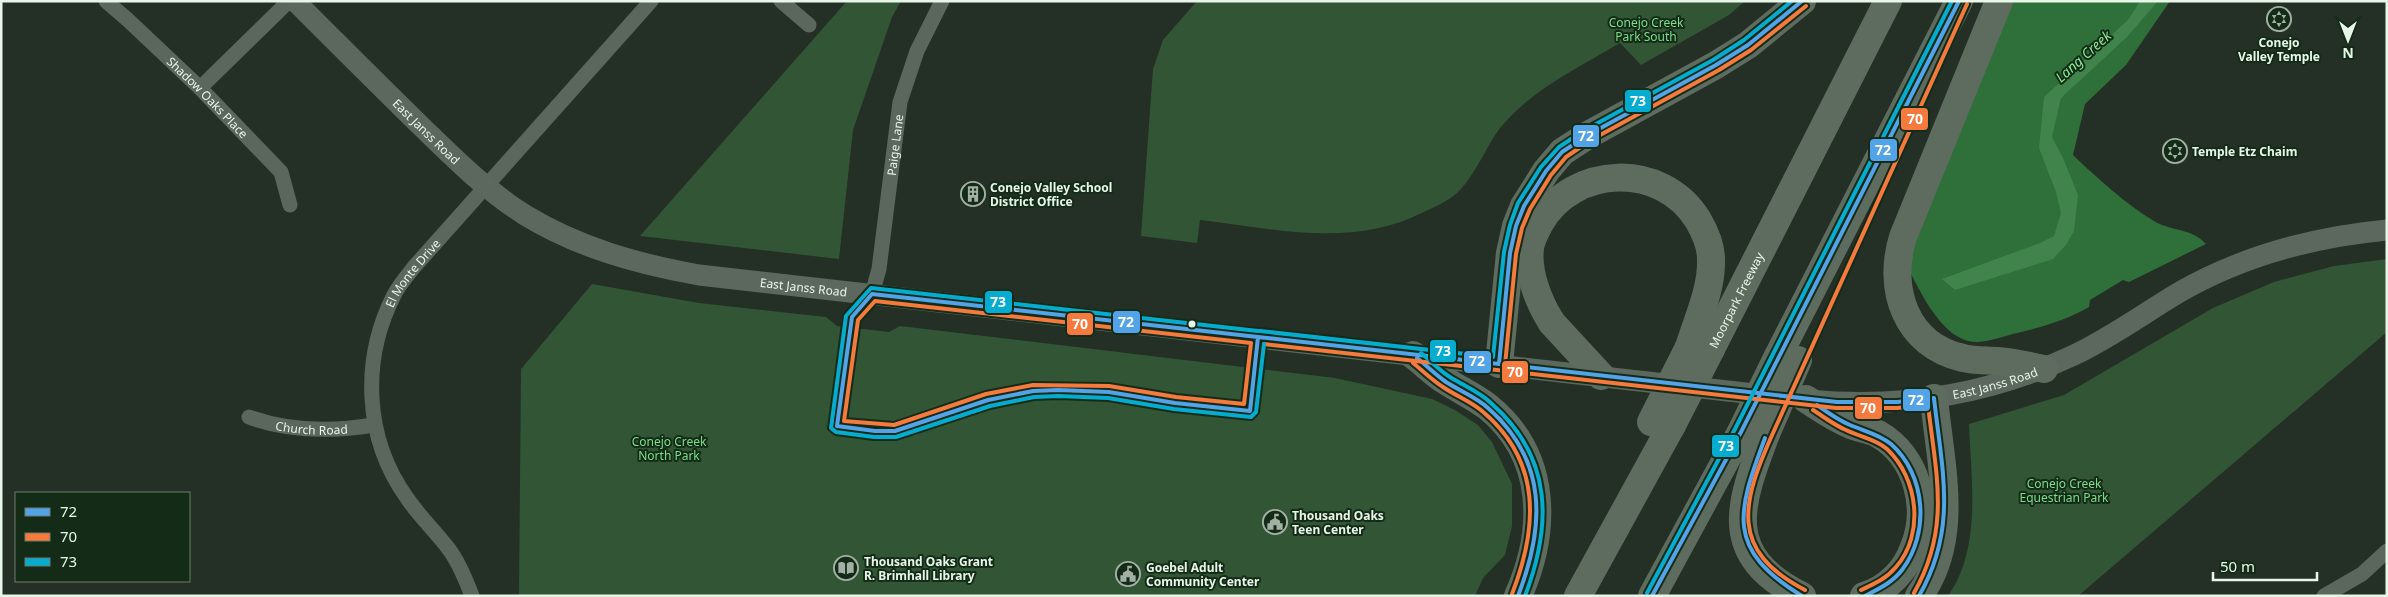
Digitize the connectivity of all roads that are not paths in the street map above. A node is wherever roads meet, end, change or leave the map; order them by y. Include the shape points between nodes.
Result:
1 (106, 1) edge
2 (289, 1) edge
3 (295, 1) edge
4 (651, 1) edge
5 (781, 1) edge
6 (942, 1) edge
7 (1802, 1) edge
8 (1888, 1) edge
9 (1960, 1) edge
10 (1999, 1) edge
11 (808, 25) dead end
12 (200, 88) junction
13 (486, 188) junction
14 (290, 205) dead end
15 (2387, 230) edge
16 (872, 294) junction
17 (1700, 348) junction
18 (1413, 355) junction
19 (1499, 364) junction
20 (2044, 368) junction
21 (1601, 376) junction
22 (1934, 398) junction
23 (1806, 399) junction
24 (249, 417) dead end
25 (1662, 424) junction
26 (374, 425) junction
27 (1753, 433) junction
28 (2387, 551) edge
29 (472, 596) edge
30 (1518, 596) edge
31 (1567, 596) edge
32 (1578, 596) edge
33 (1652, 596) edge
34 (1802, 596) edge
35 (1864, 596) edge
36 (1919, 596) edge
37 (2324, 596) edge

1 - 12 street, Shadow Oaks Place
2 - 12 street
3 - 13 main road, East Janss Road
4 - 13 street, El Monte Drive
5 - 11 street
6 - 16 street, Paige Lane via 917,52 900,102 879,269
7 - 19 highway via 1748,45 1615,118 1562,152 1546,171 1524,206 1512,244
8 - 17 highway, Moorpark Freeway
9 - 27 highway, bridge
10 - 20 highway via 1903,236 1896,272 1898,292 1912,324 1937,347 1962,358
12 - 14 street, Shadow Oaks Place via 281,172
13 - 16 main road, East Janss Road via 545,226 615,256 699,274
13 - 26 street, El Monte Drive via 414,267 384,316 373,355
15 - 20 main road, East Janss Road via 2312,241 2239,264 2178,293 2097,343
16 - 18 main road, East Janss Road
17 - 21 highway via 1710,272 1709,243 1690,208 1665,188 1632,177 1596,179 1559,199 1545,215 1530,248 1537,293 1546,314
17 - 25 highway, Moorpark Freeway, bridge
18 - 19 main road, East Janss Road
18 - 30 highway via 1489,408 1511,432 1525,454 1536,492 1538,533
19 - 21 main road, East Janss Road
20 - 22 main road, East Janss Road via 1994,386
21 - 23 main road, East Janss Road
22 - 23 main road, East Janss Road via 1867,403
22 - 36 highway via 1946,511 1944,539 1938,563
23 - 35 highway via 1850,425 1879,434 1906,461 1916,480 1922,516 1919,536 1909,561 1893,579
24 - 26 street, Church Road via 294,429 325,430
25 - 31 highway
25 - 32 highway, Moorpark Freeway
26 - 29 street, El Monte Drive via 386,463 406,498 450,550
27 - 33 highway
27 - 34 highway via 1742,517 1744,537 1754,558 1769,576
28 - 37 street via 2362,574

